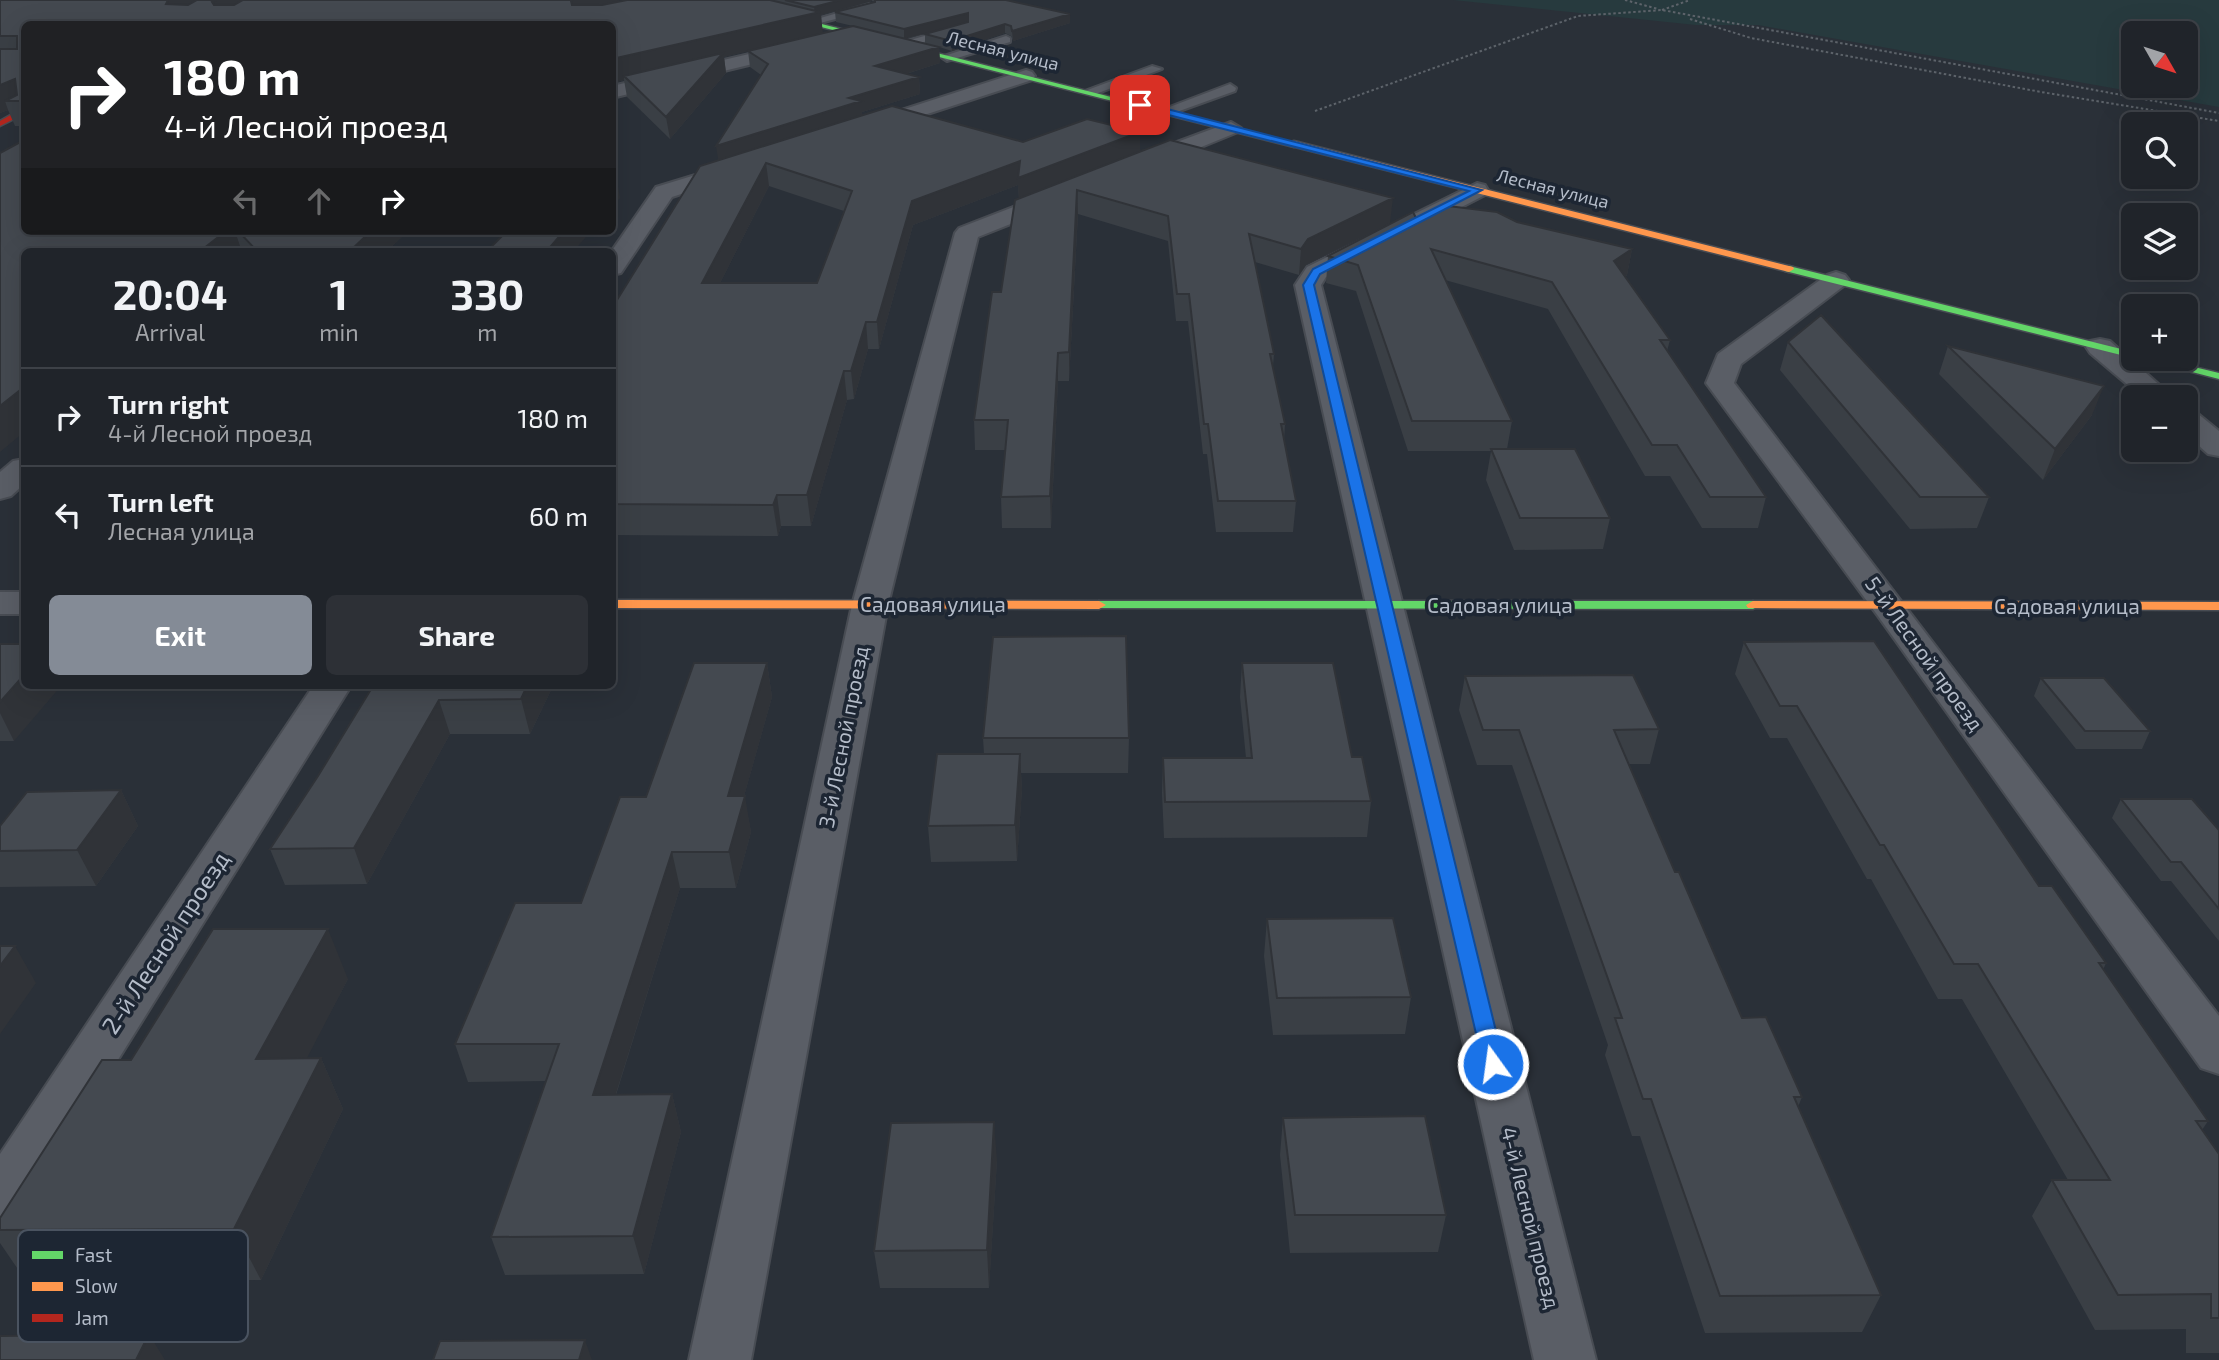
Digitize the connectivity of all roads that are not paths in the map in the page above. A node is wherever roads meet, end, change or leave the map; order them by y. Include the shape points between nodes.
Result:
1 (718, 0) edge
2 (871, 7) edge
3 (809, 23) junction
4 (964, 27) edge
5 (854, 34) junction
6 (1006, 40) edge
7 (899, 45) junction
8 (947, 57) junction
9 (1156, 69) dead end
10 (1027, 76) junction
11 (1230, 88) dead end
12 (616, 91) edge
13 (1088, 92) junction
14 (1166, 111) junction
15 (21, 113) edge
16 (0, 124) edge
17 (1231, 128) junction
18 (845, 134) edge
19 (755, 163) edge
20 (1477, 190) junction
21 (616, 262) edge
22 (1836, 280) junction
23 (2100, 347) junction
24 (2121, 352) edge
25 (2198, 371) edge
26 (2219, 376) edge
27 (2145, 385) edge
28 (2198, 429) edge
29 (2219, 447) edge
30 (21, 471) edge
31 (0, 489) edge
32 (0, 603) edge
33 (21, 603) edge
34 (616, 604) edge
35 (870, 605) junction
36 (1383, 606) junction
37 (2219, 606) edge
38 (1891, 608) junction
39 (330, 689) edge
40 (2219, 1054) edge
41 (0, 1200) edge
42 (720, 1360) edge
43 (1564, 1360) edge

1 - 3 main road, Лесная улица
2 - 3 lane
3 - 5 main road, Лесная улица
4 - 7 lane
5 - 7 main road, Лесная улица
5 - 12 street
6 - 8 lane
7 - 8 main road, Лесная улица
8 - 10 main road, Лесная улица
9 - 13 lane
10 - 13 main road, Лесная улица
10 - 18 street
11 - 14 lane
13 - 14 main road, Лесная улица
14 - 17 main road, Лесная улица
15 - 16 main road
17 - 20 main road, Лесная улица
17 - 35 street, 3-й Лесной проезд via 967,233
19 - 21 street via 664,192
20 - 22 main road, Лесная улица
20 - 36 street, 4-й Лесной проезд via 1316,272 1308,285
22 - 23 main road, Лесная улица
22 - 38 street, 5-й Лесной проезд via 1728,360 1720,383
23 - 24 main road, Лесная улица
23 - 27 street
25 - 26 main road
28 - 29 street
30 - 31 street
32 - 33 street
34 - 35 main road, Садовая улица
35 - 36 main road, Садовая улица
35 - 42 street, 3-й Лесной проезд
36 - 38 main road, Садовая улица
36 - 43 street, 4-й Лесной проезд
37 - 38 main road, Садовая улица
38 - 40 street, 5-й Лесной проезд
39 - 41 street, 2-й Лесной проезд

